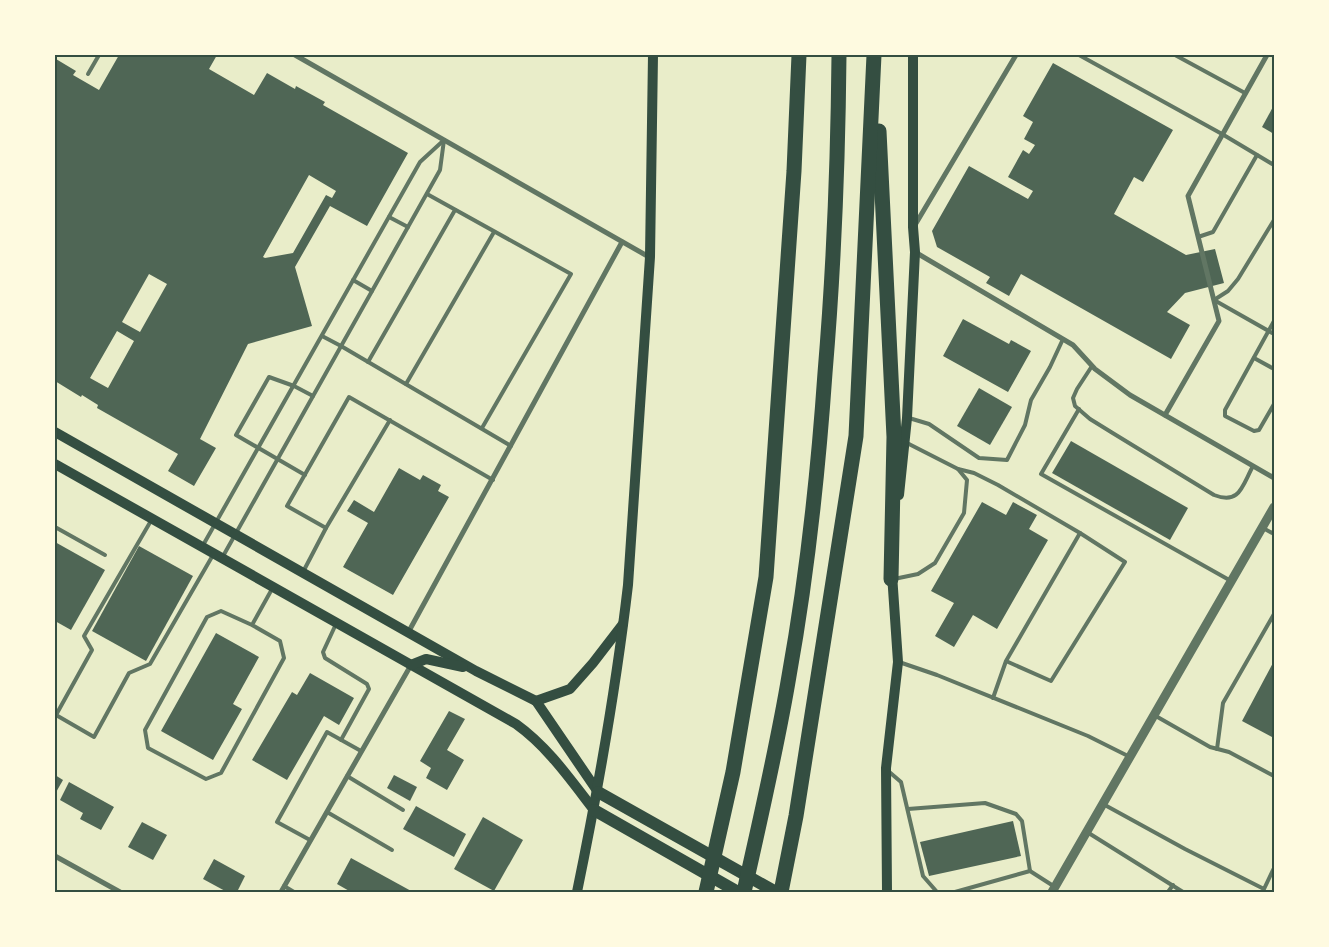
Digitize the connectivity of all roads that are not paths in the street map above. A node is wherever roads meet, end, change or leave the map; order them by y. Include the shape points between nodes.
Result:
1 (99, 55) edge
2 (295, 55) edge
3 (653, 55) edge
4 (799, 55) edge
5 (838, 55) edge
6 (874, 55) edge
7 (913, 55) edge
8 (1016, 55) edge
9 (1079, 55) edge
10 (1175, 55) edge
11 (1267, 55) edge
12 (88, 74) dead end
13 (1245, 93) junction
14 (1222, 134) junction
15 (444, 140) junction
16 (1257, 155) junction
17 (1274, 165) edge
18 (426, 194) junction
19 (454, 210) junction
20 (389, 217) junction
21 (1274, 220) edge
22 (408, 227) junction
23 (913, 227) junction
24 (494, 232) junction
25 (1198, 237) junction
26 (622, 242) junction
27 (915, 252) junction
28 (650, 257) junction
29 (353, 280) junction
30 (372, 291) junction
31 (1214, 300) junction
32 (1274, 321) edge
33 (1269, 331) junction
34 (1274, 334) edge
35 (322, 336) junction
36 (1063, 339) junction
37 (341, 346) junction
38 (1254, 358) junction
39 (368, 362) junction
40 (1092, 366) junction
41 (1274, 369) edge
42 (406, 384) junction
43 (294, 386) junction
44 (313, 396) junction
45 (1274, 404) edge
46 (1078, 409) junction
47 (1165, 415) junction
48 (906, 418) junction
49 (390, 420) junction
50 (482, 428) junction
51 (55, 432) edge
52 (899, 440) junction
53 (511, 446) junction
54 (258, 448) junction
55 (278, 459) junction
56 (55, 464) edge
57 (1253, 466) junction
58 (958, 469) junction
59 (305, 475) junction
60 (1274, 478) edge
61 (493, 480) junction
62 (1274, 507) edge
63 (152, 519) junction
64 (217, 523) junction
65 (55, 527) edge
66 (326, 528) junction
67 (1262, 528) junction
68 (1080, 533) junction
69 (235, 534) junction
70 (1274, 534) edge
71 (202, 547) junction
72 (105, 555) dead end
73 (218, 556) junction
74 (302, 572) junction
75 (891, 579) junction
76 (1231, 581) junction
77 (273, 587) junction
78 (1274, 614) edge
79 (337, 623) junction
80 (624, 624) junction
81 (252, 625) junction
82 (409, 632) junction
83 (1006, 661) junction
84 (898, 662) junction
85 (411, 665) junction
86 (476, 670) junction
87 (993, 698) junction
88 (536, 701) junction
89 (1154, 715) junction
90 (341, 740) junction
91 (1217, 749) junction
92 (361, 751) junction
93 (1130, 757) junction
94 (886, 768) junction
95 (347, 776) junction
96 (1274, 776) edge
97 (602, 795) junction
98 (1103, 804) junction
99 (908, 809) junction
100 (403, 810) dead end
101 (326, 812) junction
102 (598, 813) junction
103 (1087, 832) junction
104 (310, 840) junction
105 (392, 850) dead end
106 (55, 856) edge
107 (1274, 868) edge
108 (1030, 871) junction
109 (284, 886) junction
110 (1172, 886) junction
111 (1054, 889) edge
112 (1264, 889) junction
113 (779, 891) edge
114 (120, 892) edge
115 (281, 892) edge
116 (294, 892) edge
117 (577, 892) edge
118 (706, 892) edge
119 (738, 892) edge
120 (744, 892) edge
121 (887, 892) edge
122 (936, 892) edge
123 (955, 892) edge
124 (1168, 892) edge
125 (1183, 892) edge
126 (1269, 892) edge

1 - 12 lane
2 - 15 street
3 - 28 main road
4 - 118 highway via 766,577 733,772
5 - 120 highway via 834,259 819,454 789,676
6 - 52 highway
6 - 113 highway via 856,436 798,806
7 - 23 main road
8 - 23 street
9 - 14 lane
10 - 13 lane
11 - 13 street
13 - 14 street
14 - 16 lane
14 - 25 street via 1188,196
15 - 18 lane via 440,170
15 - 20 lane via 420,162
15 - 26 street
16 - 17 lane
16 - 25 lane via 1213,232
18 - 19 lane
18 - 22 lane
19 - 24 lane
19 - 39 lane
20 - 22 lane
20 - 29 lane
21 - 31 lane via 1238,279
22 - 30 lane
23 - 27 main road
24 - 42 lane
24 - 50 lane via 571,274
25 - 31 street
26 - 28 street
26 - 53 street
27 - 36 street
27 - 48 main road
28 - 80 main road
29 - 30 lane
29 - 35 lane
30 - 37 lane
31 - 33 lane
31 - 47 street via 1219,321
32 - 33 lane
33 - 34 lane
33 - 38 lane
35 - 37 lane
35 - 43 lane
36 - 40 street
36 - 48 lane via 1031,400 1025,425 1007,460 979,458 929,424
37 - 39 lane
37 - 44 lane
38 - 41 lane
38 - 45 lane via 1225,410 1225,416 1254,431 1259,430
39 - 42 lane
40 - 46 lane via 1073,398
40 - 47 street via 1130,395
42 - 50 lane
43 - 44 lane
43 - 54 lane
43 - 54 lane via 269,377 236,436
44 - 55 lane
46 - 57 lane via 1126,442 1224,499 1237,494
46 - 76 lane via 1041,474
47 - 57 street
48 - 52 main road
49 - 59 lane via 349,397
49 - 61 lane
49 - 66 lane
50 - 53 lane
51 - 64 main road
52 - 58 lane
52 - 75 highway
53 - 61 street
54 - 55 lane
54 - 64 lane
55 - 59 lane
55 - 69 lane
56 - 63 main road
57 - 60 street
58 - 68 lane via 998,485
58 - 75 lane via 967,480 964,513 935,563 918,574
59 - 66 lane via 288,506
61 - 82 street
62 - 67 street
63 - 71 main road
63 - 73 lane via 84,636 92,650 56,715 94,737 128,673 150,664
64 - 69 main road
64 - 71 lane
65 - 72 lane
66 - 74 lane
67 - 70 lane
67 - 76 street
68 - 83 lane
68 - 83 lane via 1125,562 1050,681
69 - 73 lane
69 - 74 main road
71 - 73 main road
73 - 77 main road
74 - 82 main road
75 - 84 main road
76 - 89 street
77 - 79 main road
77 - 81 lane
78 - 91 lane via 1223,703
79 - 85 main road
79 - 90 lane via 323,652 325,658 367,684 369,689
80 - 88 main road via 570,689
80 - 97 main road
81 - 81 lane via 221,611 207,617 145,730 148,748 206,779 222,773 284,658 280,641
82 - 86 main road
83 - 87 lane
84 - 87 lane
84 - 94 main road
85 - 86 main road via 426,660
85 - 92 street
85 - 102 main road via 536,739
86 - 88 main road
87 - 93 lane via 1088,736
88 - 97 main road
89 - 91 lane
89 - 93 street
90 - 92 lane
90 - 104 lane via 327,732 277,822
91 - 96 lane
92 - 95 street
93 - 98 street
94 - 99 lane via 902,782
94 - 121 main road
95 - 100 lane
95 - 101 street
97 - 102 main road
97 - 113 main road
98 - 103 street
98 - 112 lane
99 - 108 lane via 985,803 1016,814 1022,821
99 - 122 lane via 923,876
101 - 104 street
101 - 105 lane
102 - 117 main road
102 - 119 main road
103 - 110 lane
103 - 111 street
104 - 109 street
106 - 114 street
107 - 112 lane
108 - 111 lane
108 - 123 lane
109 - 115 street
109 - 116 lane
110 - 124 lane
110 - 125 lane
112 - 126 lane

